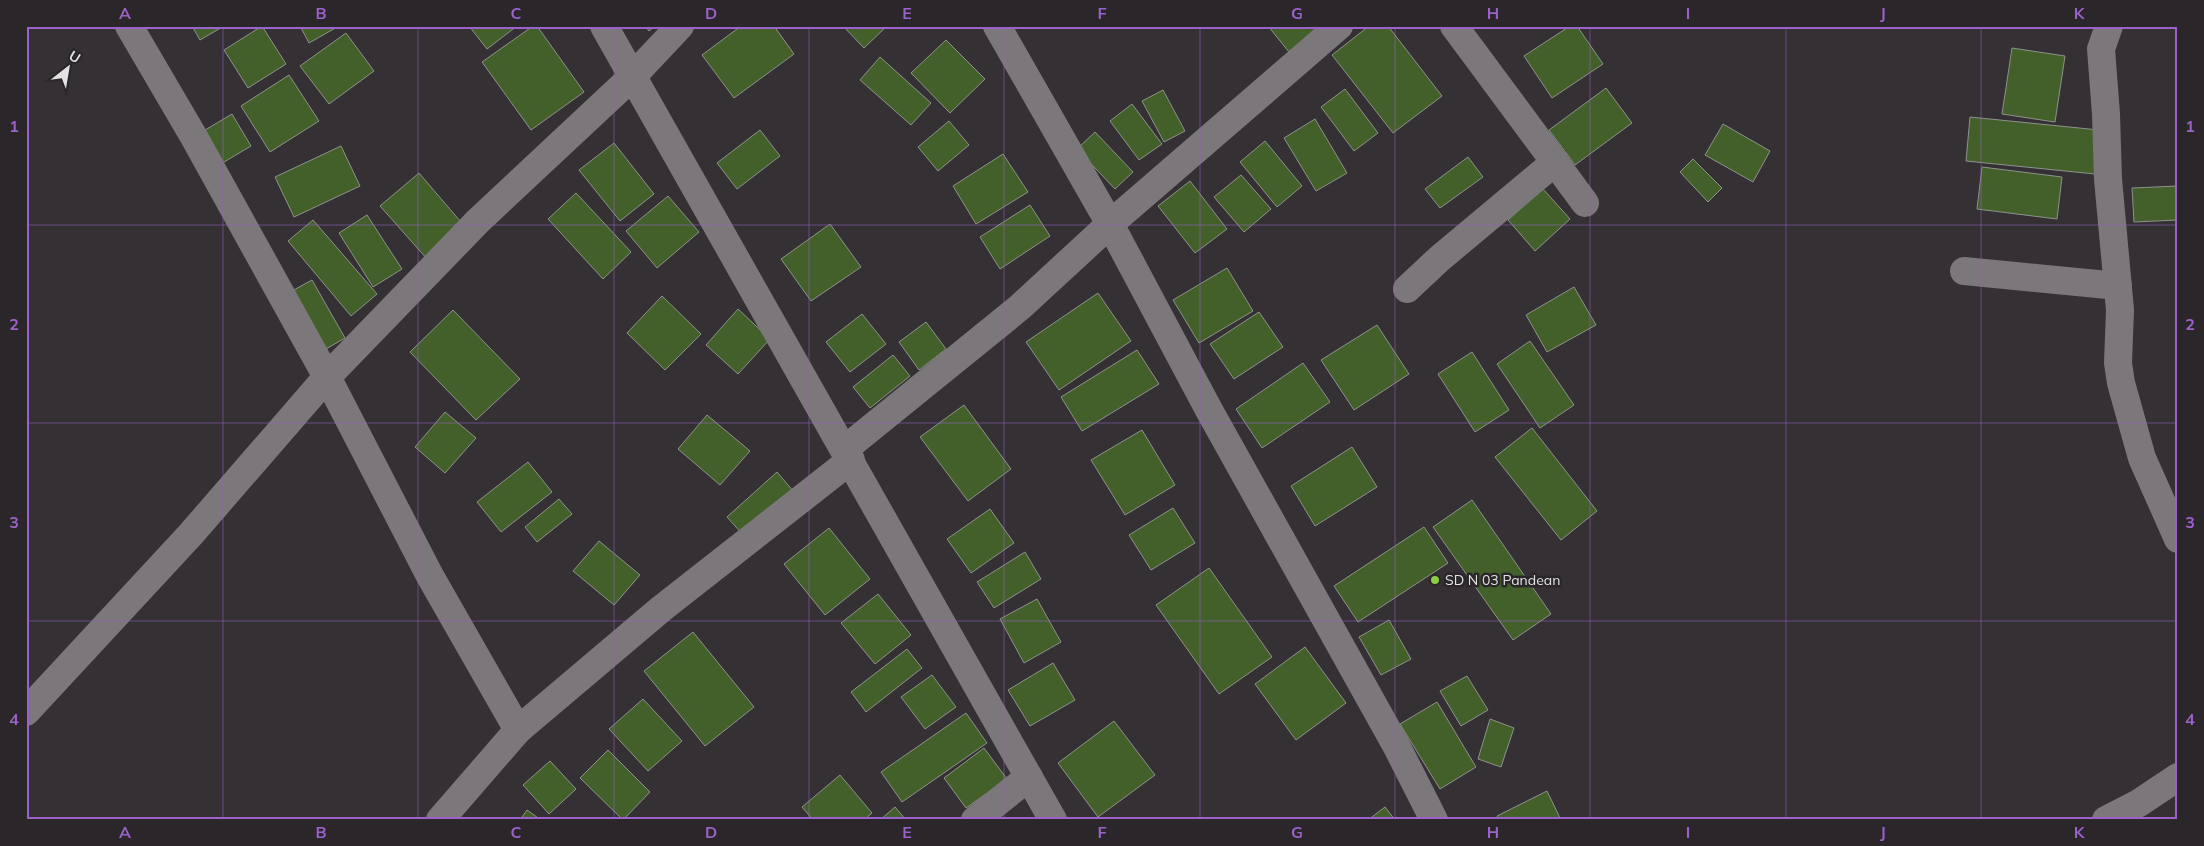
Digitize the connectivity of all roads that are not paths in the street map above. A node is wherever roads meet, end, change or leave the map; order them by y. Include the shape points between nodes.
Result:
1 (129, 26) edge
2 (604, 26) edge
3 (680, 26) edge
4 (997, 26) edge
5 (1339, 26) edge
6 (1454, 26) edge
7 (2108, 26) edge
8 (632, 77) junction
9 (1554, 162) junction
10 (1585, 203) dead end
11 (1110, 224) junction
12 (1964, 271) dead end
13 (2118, 286) junction
14 (1408, 289) dead end
15 (327, 376) junction
16 (848, 455) junction
17 (2178, 539) edge
18 (26, 712) edge
19 (518, 730) junction
20 (1029, 777) junction
21 (2178, 777) edge
22 (440, 820) edge
23 (975, 820) edge
24 (1053, 820) edge
25 (1434, 820) edge
26 (2106, 820) edge

1 - 15 street
2 - 8 street
3 - 8 street
4 - 11 street
5 - 11 street
6 - 9 street
7 - 13 street via 2101,49
8 - 15 street via 478,221
8 - 16 street
9 - 10 street
9 - 14 street via 1439,258
11 - 16 street via 1020,307
11 - 25 street
12 - 13 street
13 - 17 street via 2121,384 2142,458
15 - 18 street via 191,534
15 - 19 street via 430,576
16 - 19 street
16 - 20 street
19 - 22 street
20 - 23 street
20 - 24 street
21 - 26 street

